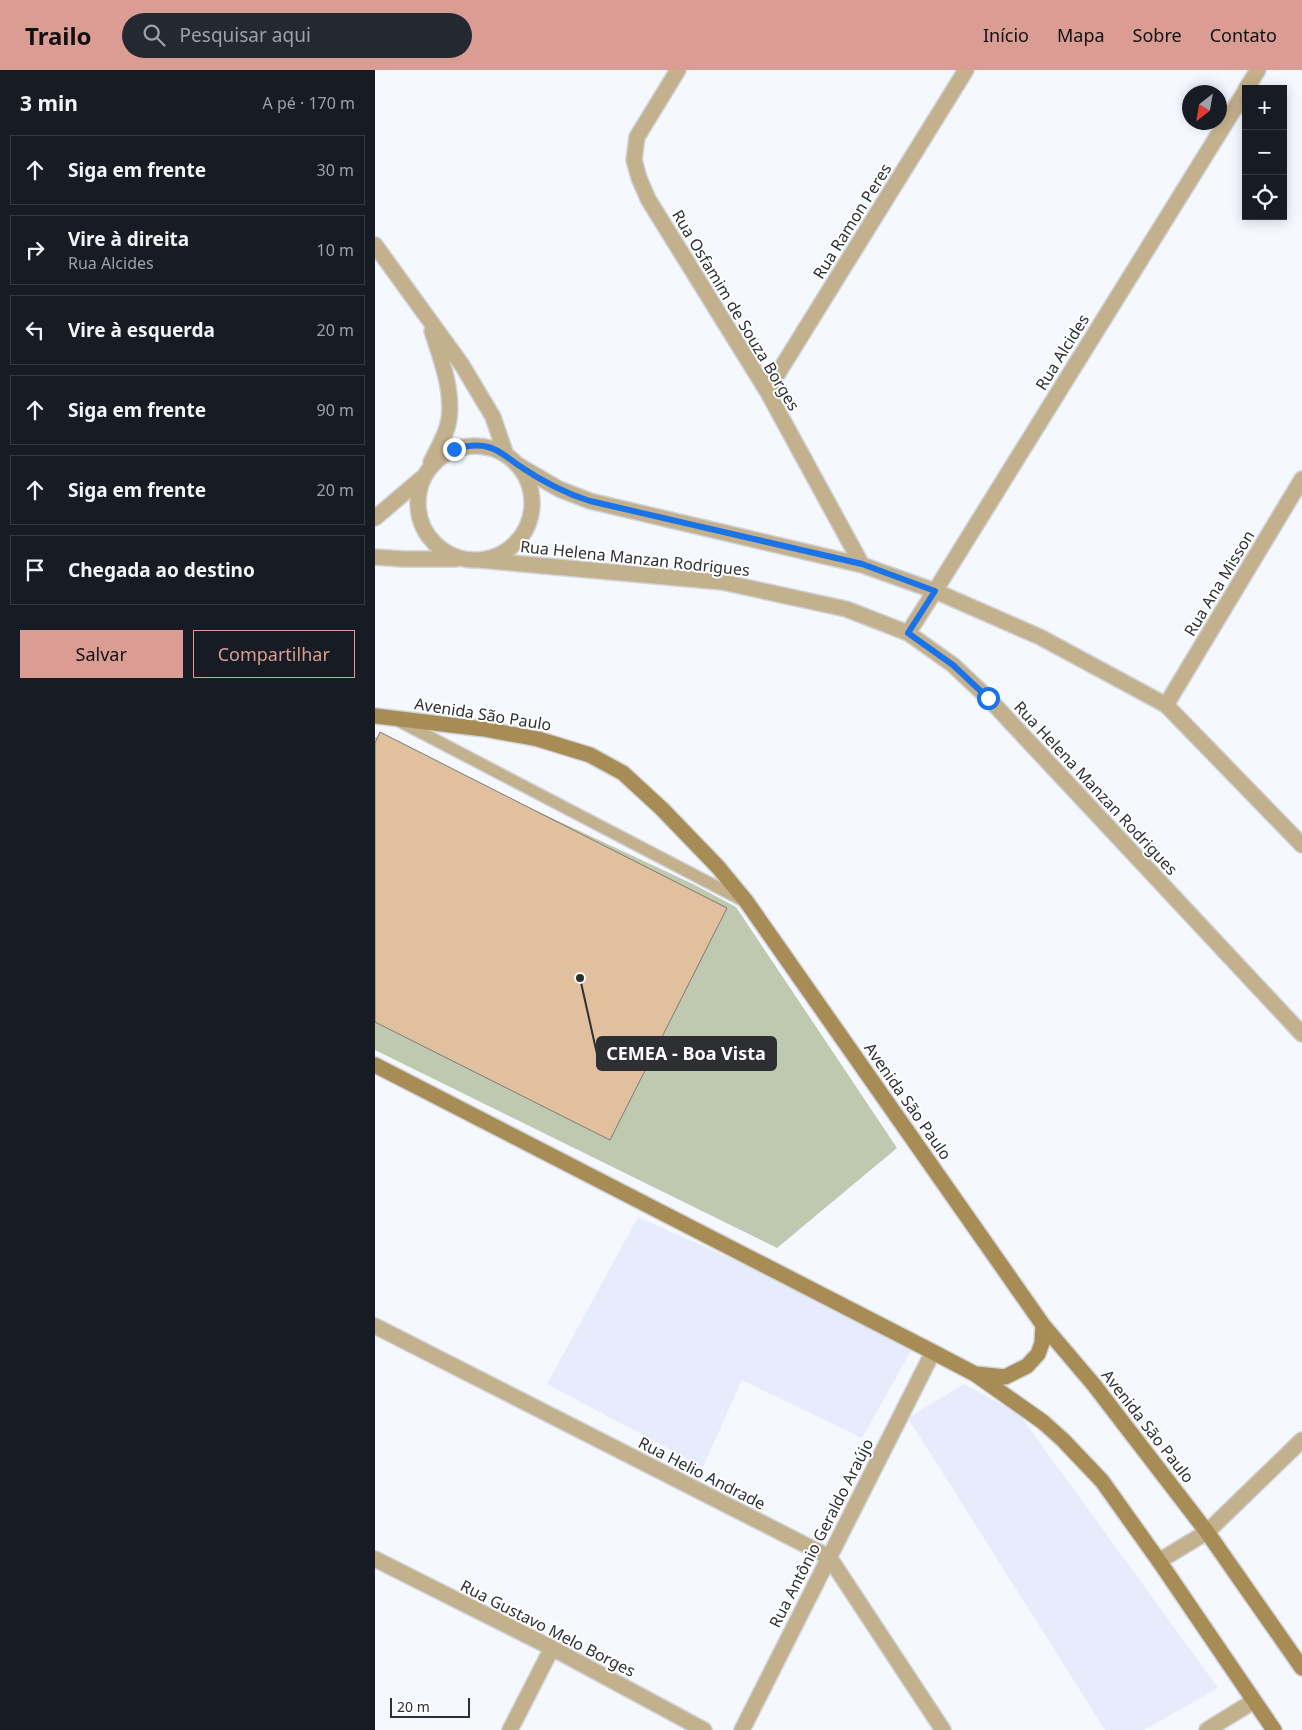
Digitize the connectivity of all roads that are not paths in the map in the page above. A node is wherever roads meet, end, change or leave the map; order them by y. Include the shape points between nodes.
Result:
1 (678, 70) edge
2 (966, 70) edge
3 (1258, 70) edge
4 (1249, 85) edge
5 (1242, 95) edge
6 (375, 245) edge
7 (429, 320) junction
8 (767, 391) junction
9 (512, 460) junction
10 (424, 474) junction
11 (1302, 480) edge
12 (375, 518) edge
13 (375, 556) edge
14 (461, 559) junction
15 (479, 560) junction
16 (862, 564) junction
17 (935, 591) junction
18 (908, 633) junction
19 (1166, 705) junction
20 (375, 716) edge
21 (391, 718) junction
22 (1302, 845) edge
23 (746, 902) junction
24 (1302, 1034) edge
25 (375, 1065) edge
26 (1043, 1325) junction
27 (375, 1326) edge
28 (933, 1352) junction
29 (975, 1374) junction
30 (1302, 1440) edge
31 (1207, 1532) junction
32 (829, 1556) junction
33 (375, 1559) edge
34 (1159, 1561) junction
35 (552, 1648) junction
36 (1302, 1668) edge
37 (1254, 1701) junction
38 (510, 1730) edge
39 (704, 1730) edge
40 (741, 1730) edge
41 (943, 1730) edge
42 (1207, 1730) edge
43 (1274, 1730) edge

1 - 8 street, Rua Osfamim de Souza Borges via 637,137 634,160 648,199
2 - 8 street, Rua Ramon Peres
3 - 4 street, Rua Alcides
5 - 17 street, Rua Alcides
6 - 7 street
7 - 9 street via 462,365 493,417
7 - 10 street via 447,382 450,406 444,437
8 - 16 street, Rua Osfamim de Souza Borges
9 - 10 street via 488,447 471,445 454,449 438,458
9 - 15 street via 528,480 533,498 531,516 525,533 512,547 497,557
9 - 16 street, Rua Helena Manzan Rodrigues via 559,489 590,501
10 - 12 street
10 - 14 street via 417,505 420,523 443,552
11 - 19 street, Rua Ana Misson
13 - 14 street
14 - 15 street
15 - 18 street, Rua Helena Manzan Rodrigues via 722,582 846,609
16 - 17 street, Rua Helena Manzan Rodrigues
17 - 18 street, Rua Alcides
17 - 19 street, Rua Helena Manzan Rodrigues via 1040,637
18 - 24 street, Rua Helena Manzan Rodrigues via 953,665 988,698
19 - 22 street, Rua Helena Manzan Rodrigues
20 - 21 main road, Avenida São Paulo
21 - 23 lane
21 - 23 main road, Avenida São Paulo via 520,735 591,754 623,773 662,809 718,867
23 - 26 main road, Avenida São Paulo
25 - 28 main road
26 - 29 main road via 1038,1354 1027,1366 1005,1377
26 - 31 main road, Avenida São Paulo via 1095,1385
27 - 32 street, Rua Helio Andrade
28 - 29 main road
28 - 32 street, Rua Antônio Geraldo Araújo
29 - 34 main road via 1063,1440 1101,1481
30 - 31 street
31 - 34 street
31 - 36 main road, Avenida São Paulo
32 - 40 street, Rua Antônio Geraldo Araújo
32 - 41 street, Rua Helio Andrade
33 - 35 street, Rua Gustavo Melo Borges
34 - 37 main road
35 - 38 street
35 - 39 street, Rua Gustavo Melo Borges
37 - 42 street
37 - 43 main road

